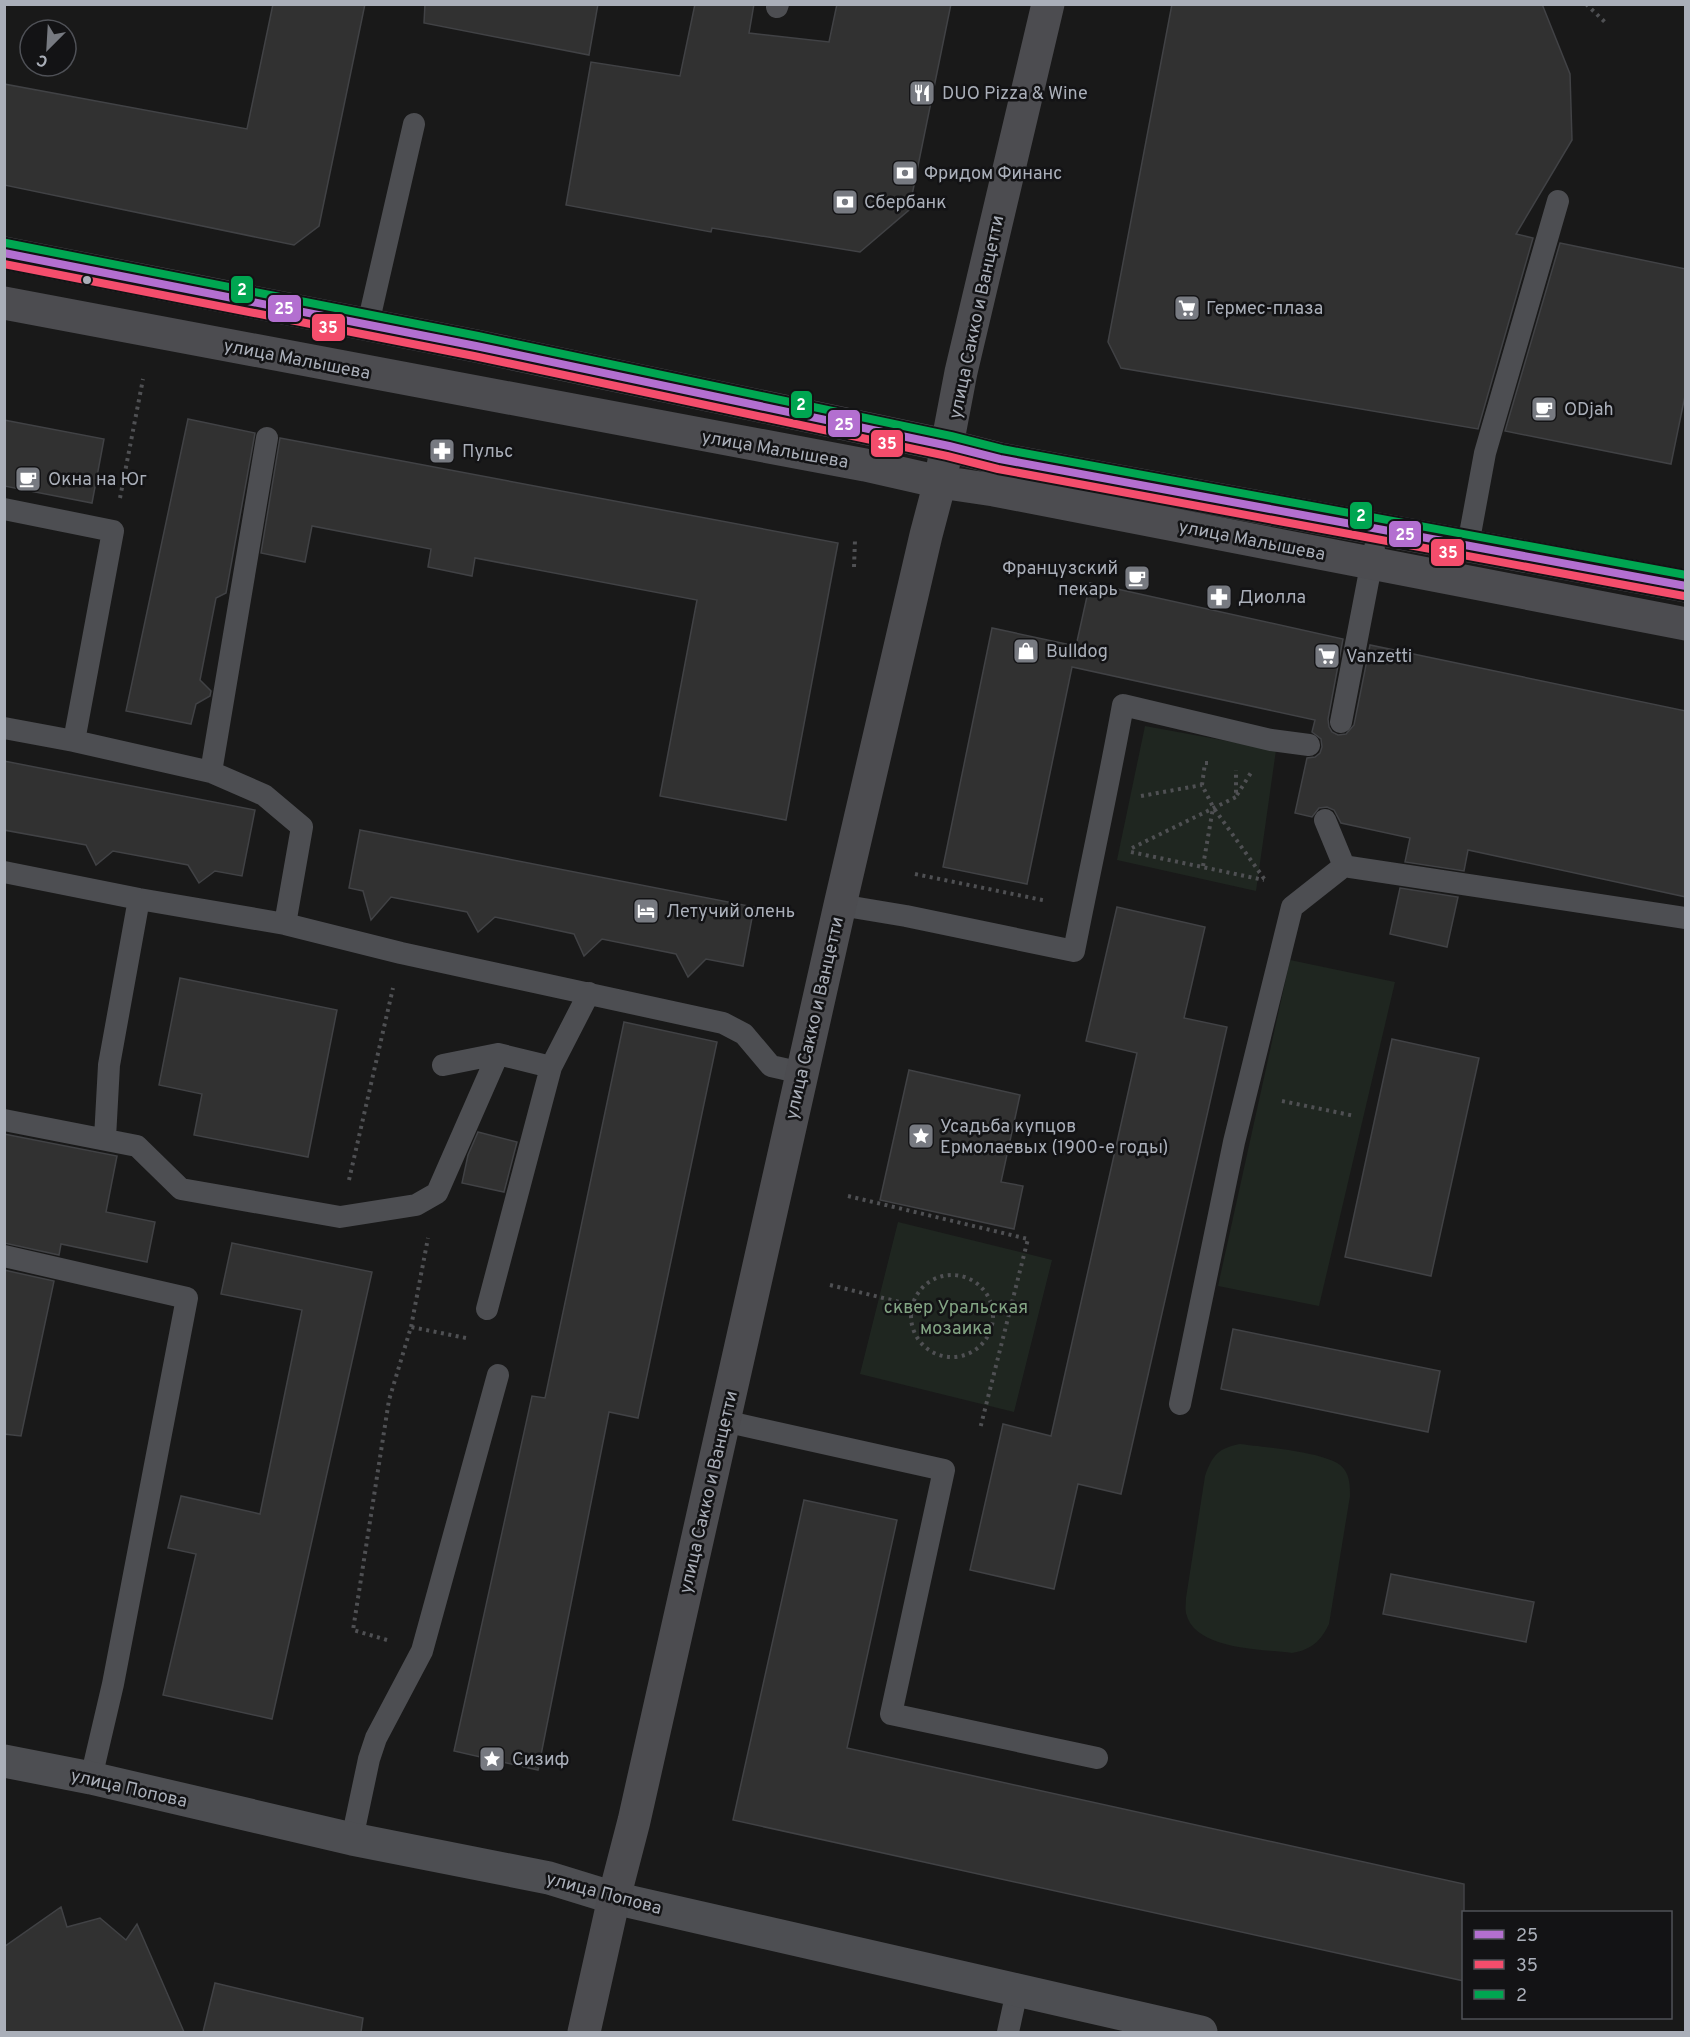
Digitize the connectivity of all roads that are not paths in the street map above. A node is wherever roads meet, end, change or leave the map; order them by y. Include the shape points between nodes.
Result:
1 (1048, 4) edge
2 (414, 124) dead end
3 (1558, 201) dead end
4 (4, 253) edge
5 (4, 303) edge
6 (368, 324) junction
7 (267, 438) dead end
8 (949, 446) junction
9 (940, 482) junction
10 (4, 509) edge
11 (1378, 529) junction
12 (1468, 545) junction
13 (1371, 563) junction
14 (1686, 586) edge
15 (1686, 624) edge
16 (1341, 722) dead end
17 (4, 728) edge
18 (74, 741) junction
19 (1309, 745) dead end
20 (211, 772) junction
21 (1325, 820) dead end
22 (1344, 866) junction
23 (4, 872) edge
24 (139, 899) junction
25 (840, 905) junction
26 (1686, 918) edge
27 (285, 924) junction
28 (589, 993) junction
29 (498, 1054) junction
30 (443, 1065) dead end
31 (551, 1067) junction
32 (802, 1073) junction
33 (4, 1120) edge
34 (105, 1138) junction
35 (4, 1256) edge
36 (487, 1309) dead end
37 (498, 1375) dead end
38 (1180, 1404) dead end
39 (724, 1421) junction
40 (1097, 1758) dead end
41 (4, 1761) edge
42 (91, 1778) junction
43 (352, 1839) junction
44 (614, 1898) junction
45 (1017, 1991) junction
46 (584, 2032) edge
47 (1008, 2032) edge
48 (1201, 2032) edge

1 - 8 main road, улица Сакко и Ванцетти via 961,372
2 - 6 lane
3 - 12 lane via 1485,453
4 - 6 main road, улица Малышева
5 - 9 main road, улица Малышева
6 - 8 main road, улица Малышева
7 - 20 lane
8 - 9 main road, улица Сакко и Ванцетти
8 - 11 main road, улица Малышева via 1000,459
9 - 13 main road, улица Малышева
9 - 25 main road, улица Сакко и Ванцетти
10 - 18 lane via 113,531
11 - 12 main road, улица Малышева
11 - 13 lane
12 - 14 main road, улица Малышева
13 - 15 main road, улица Малышева
13 - 16 lane
17 - 18 lane
18 - 20 lane
19 - 25 lane via 1271,740 1122,705 1074,951
20 - 27 lane via 264,795 302,827
21 - 22 lane
22 - 26 lane
22 - 38 lane via 1292,907 1234,1142
23 - 24 lane
24 - 27 lane
24 - 34 lane via 109,1065
25 - 32 main road, улица Сакко и Ванцетти
27 - 28 lane
28 - 31 lane
28 - 32 lane via 723,1023 744,1034 771,1066
29 - 30 lane
29 - 31 lane
29 - 34 lane via 437,1193 416,1204 340,1217 181,1189 137,1146
31 - 36 lane
32 - 39 main road, улица Сакко и Ванцетти
33 - 34 lane
35 - 42 lane via 187,1298 113,1684
37 - 43 lane via 422,1651 376,1737
39 - 40 lane via 944,1470 891,1714
39 - 44 main road, улица Сакко и Ванцетти
41 - 42 street, улица Попова
42 - 43 street, улица Попова
43 - 44 street, улица Попова via 549,1878
44 - 45 street, улица Попова
44 - 46 main road, улица Сакко и Ванцетти
45 - 47 lane
45 - 48 street, улица Попова

